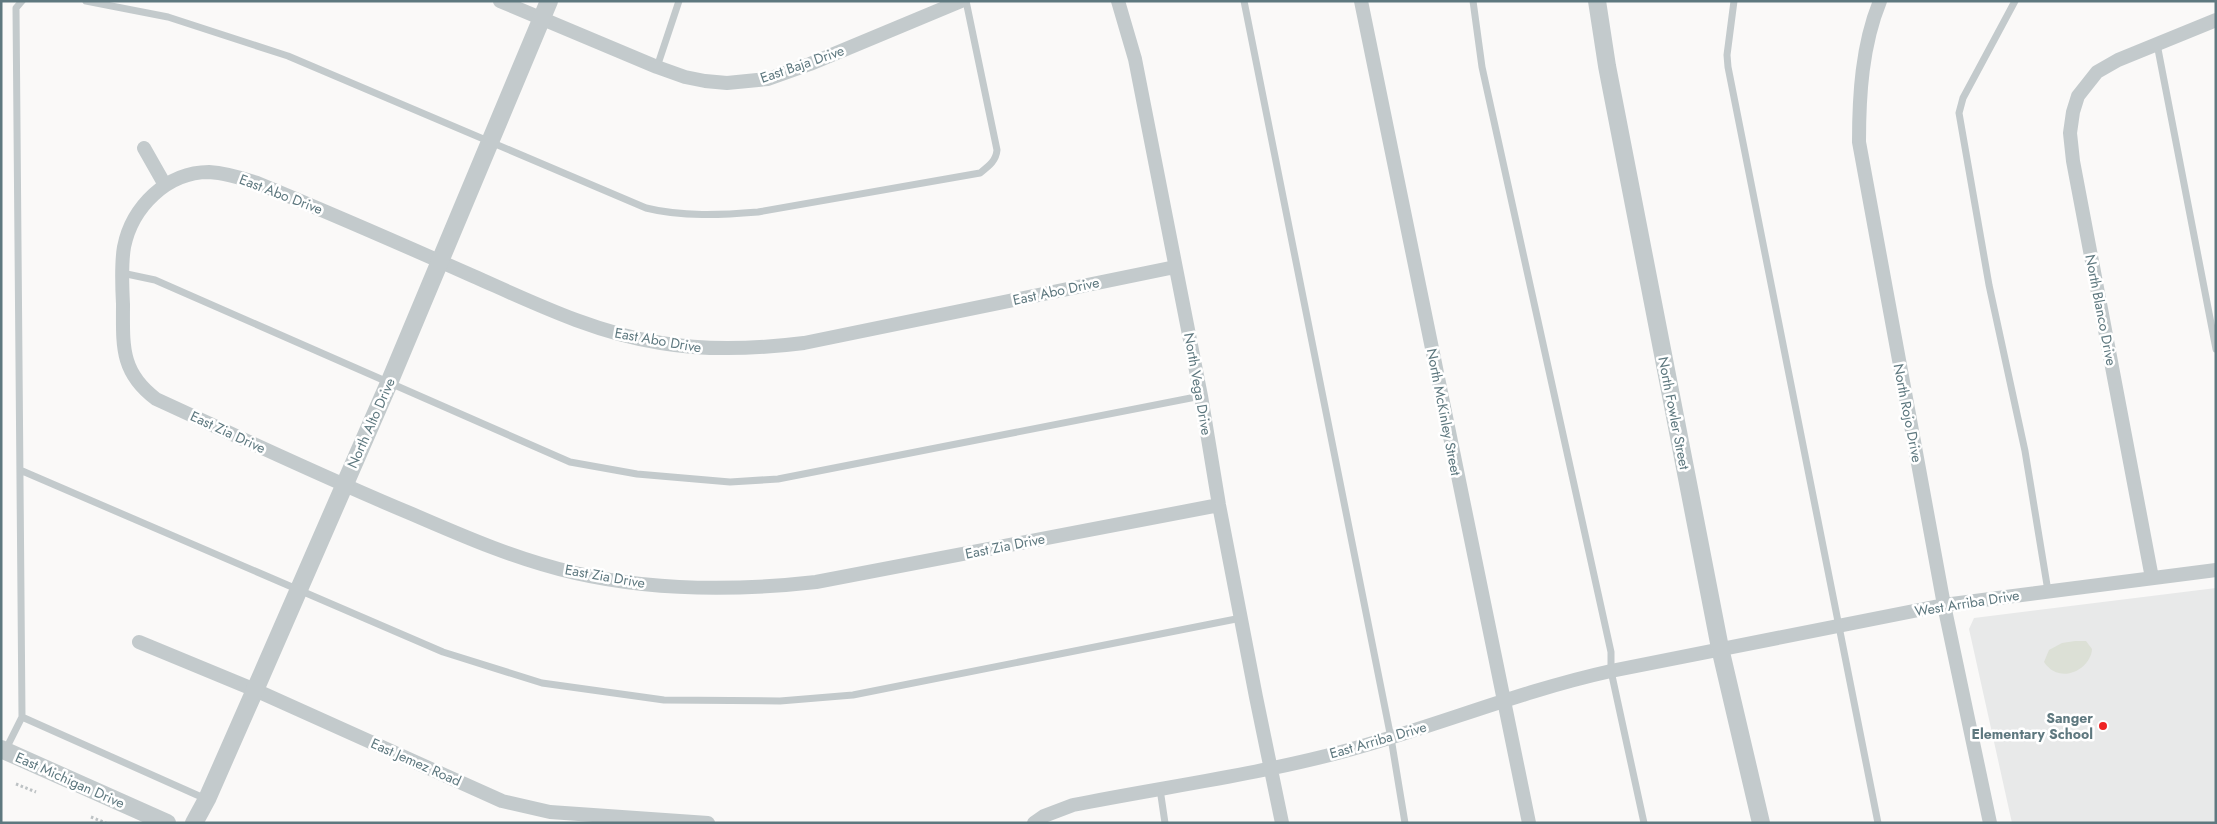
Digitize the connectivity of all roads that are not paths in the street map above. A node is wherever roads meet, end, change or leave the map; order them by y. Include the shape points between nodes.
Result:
1 (22, 1) edge
2 (86, 1) edge
3 (500, 1) edge
4 (549, 1) edge
5 (679, 1) edge
6 (961, 1) edge
7 (966, 1) edge
8 (1118, 1) edge
9 (1244, 1) edge
10 (1361, 1) edge
11 (1472, 1) edge
12 (1597, 1) edge
13 (1734, 1) edge
14 (1880, 1) edge
15 (2015, 1) edge
16 (542, 20) junction
17 (2216, 20) edge
18 (2157, 44) junction
19 (657, 67) junction
20 (491, 142) junction
21 (144, 148) dead end
22 (166, 185) junction
23 (441, 262) junction
24 (1175, 267) junction
25 (122, 273) junction
26 (2216, 349) edge
27 (388, 383) junction
28 (1201, 396) junction
29 (20, 470) junction
30 (344, 486) junction
31 (1219, 505) junction
32 (2216, 570) edge
33 (2152, 578) junction
34 (298, 591) junction
35 (2048, 591) junction
36 (1944, 604) junction
37 (1241, 618) junction
38 (1838, 626) junction
39 (139, 642) dead end
40 (1720, 648) junction
41 (1610, 671) junction
42 (255, 690) junction
43 (1503, 700) junction
44 (22, 717) junction
45 (1391, 738) junction
46 (3, 750) edge
47 (1271, 768) junction
48 (1160, 788) junction
49 (207, 799) junction
50 (167, 823) edge
51 (194, 823) edge
52 (708, 823) edge
53 (1034, 823) edge
54 (1165, 823) edge
55 (1282, 823) edge
56 (1405, 823) edge
57 (1529, 823) edge
58 (1644, 823) edge
59 (1761, 823) edge
60 (1878, 823) edge
61 (1990, 823) edge

1 - 29 lane via 16,8
2 - 20 lane via 168,17 288,56
3 - 16 street, East Baja Drive
4 - 16 street, North Alto Drive
5 - 19 lane
6 - 19 street, East Baja Drive via 768,79 705,81
7 - 20 lane via 997,150 996,157 980,173 758,212 672,213 646,208
8 - 24 street, North Vega Drive via 1134,59
9 - 45 lane
10 - 43 street, North McKinley Street
11 - 41 lane via 1482,67 1610,652
12 - 40 street, North Fowler Street via 1612,95
13 - 38 lane via 1728,67
14 - 36 street, North Rojo Drive via 1861,86 1858,142
15 - 35 lane via 1963,98 1959,113 1989,285 2025,452
16 - 19 street, East Baja Drive
16 - 20 street, North Alto Drive
17 - 18 street, North Blanco Drive
18 - 26 lane
18 - 33 street, North Blanco Drive via 2097,72 2078,96 2070,134
20 - 23 street, North Alto Drive
21 - 22 street
22 - 23 street, East Abo Drive via 208,172 232,176 289,196
22 - 25 street, East Abo Drive via 153,194 130,227
23 - 24 street, East Abo Drive via 559,314 611,332 661,343 710,348 761,348 804,343
23 - 27 street, North Alto Drive
24 - 28 street, North Vega Drive
25 - 27 lane via 155,280
25 - 30 street, East Zia Drive via 126,358 141,388 156,399
27 - 28 lane via 570,462 637,474 730,482 778,479
27 - 30 street, North Alto Drive
28 - 31 street, North Vega Drive
29 - 34 lane
29 - 44 lane
30 - 31 street, East Zia Drive via 500,551 542,564 617,581 715,588 777,586 851,577
30 - 34 street, North Alto Drive
31 - 37 street, North Vega Drive
32 - 33 street, West Arriba Drive
33 - 35 street, West Arriba Drive
34 - 37 lane via 443,652 542,683 664,700 780,702 853,695
34 - 42 street, North Alto Drive
35 - 36 street, West Arriba Drive
36 - 38 street, West Arriba Drive
36 - 61 street, North Rojo Drive
37 - 47 street, North Vega Drive
38 - 40 street, West Arriba Drive
38 - 60 lane
39 - 42 street, East Jemez Road
40 - 41 street, East Arriba Drive
40 - 59 street, North Fowler Street
41 - 43 street, East Arriba Drive
41 - 58 lane
42 - 49 street, North Alto Drive
42 - 52 street, East Jemez Road via 502,801 550,812
43 - 45 street, East Arriba Drive
43 - 57 street, North McKinley Street
44 - 46 lane
44 - 49 lane
45 - 47 street, East Arriba Drive
45 - 56 lane
46 - 50 street, East Michigan Drive
47 - 48 street, East Arriba Drive
47 - 55 street, North Vega Drive
48 - 53 street, East Arriba Drive via 1073,805
48 - 54 lane
49 - 51 street, North Alto Drive

